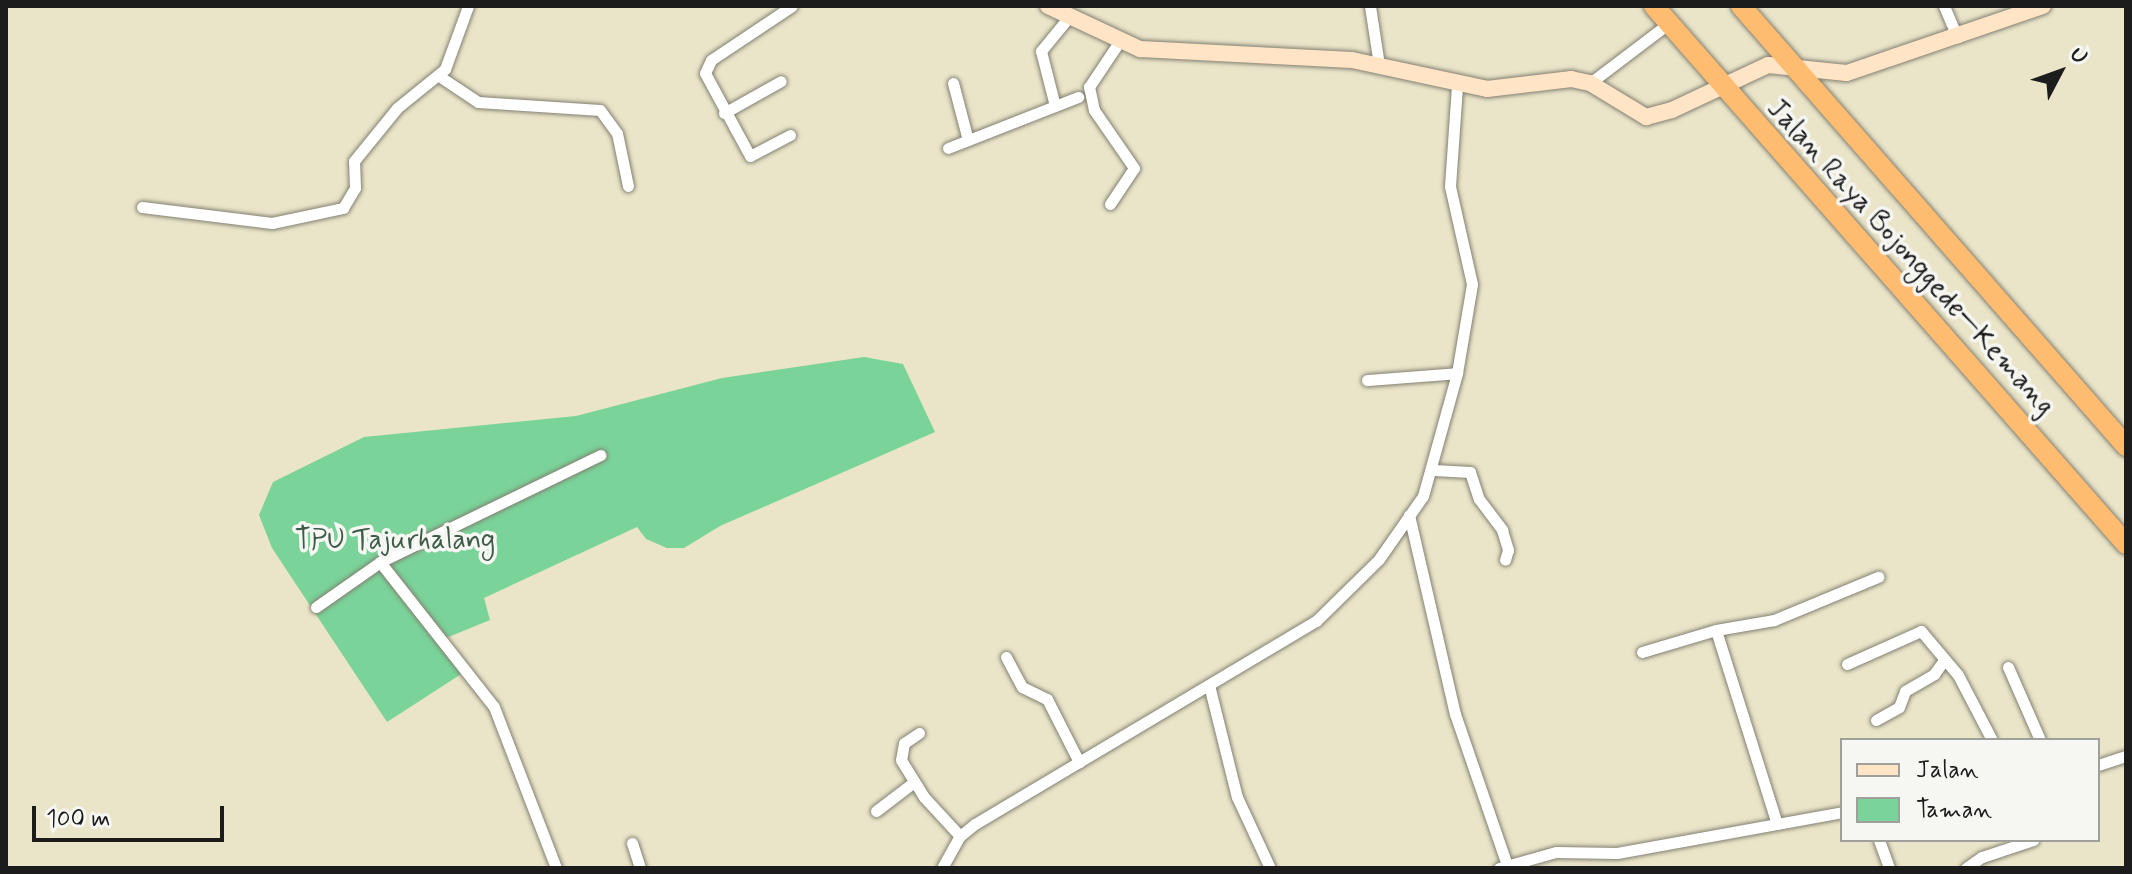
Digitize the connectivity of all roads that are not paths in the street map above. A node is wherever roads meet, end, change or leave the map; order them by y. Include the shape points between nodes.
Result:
1 (468, 6) edge
2 (792, 6) edge
3 (1048, 6) edge
4 (1370, 6) edge
5 (1654, 6) edge
6 (1741, 6) edge
7 (1944, 6) edge
8 (2043, 6) edge
9 (1068, 18) junction
10 (1669, 23) junction
11 (1957, 37) junction
12 (1119, 42) junction
13 (1791, 64) junction
14 (1379, 65) junction
15 (439, 76) junction
16 (781, 81) dead end
17 (953, 83) dead end
18 (1590, 83) junction
19 (1457, 85) junction
20 (1720, 86) junction
21 (1078, 97) dead end
22 (1055, 106) junction
23 (724, 113) junction
24 (790, 135) dead end
25 (968, 140) junction
26 (948, 148) dead end
27 (628, 186) dead end
28 (1110, 204) dead end
29 (142, 207) dead end
30 (1457, 373) junction
31 (1367, 380) dead end
32 (2126, 446) edge
33 (600, 455) dead end
34 (1434, 470) junction
35 (1409, 515) junction
36 (2126, 544) edge
37 (1505, 560) dead end
38 (380, 562) junction
39 (1878, 577) dead end
40 (316, 607) dead end
41 (1716, 630) junction
42 (1642, 652) dead end
43 (1006, 657) dead end
44 (1944, 660) junction
45 (1847, 664) dead end
46 (2008, 667) dead end
47 (1209, 685) junction
48 (1876, 720) dead end
49 (919, 733) dead end
50 (1991, 738) edge
51 (2039, 738) edge
52 (2126, 756) edge
53 (1079, 762) junction
54 (2100, 764) edge
55 (914, 782) junction
56 (876, 811) dead end
57 (1840, 812) edge
58 (1777, 824) junction
59 (960, 836) junction
60 (1880, 842) edge
61 (2028, 842) edge
62 (632, 843) dead end
63 (1503, 866) edge
64 (1971, 866) edge
65 (556, 868) edge
66 (640, 868) edge
67 (942, 868) edge
68 (1270, 868) edge
69 (1889, 868) edge

1 - 15 street
2 - 23 street via 711,60 706,83
3 - 9 street
4 - 14 street
5 - 10 highway, Jalan Raya Bojonggede—Kemang
6 - 13 highway, Jalan Raya Bojonggede—Kemang
7 - 11 street
8 - 11 street
9 - 12 street
9 - 22 street via 1041,51
10 - 18 street
10 - 20 highway, Jalan Raya Bojonggede—Kemang
11 - 13 street via 1847,73
12 - 14 street via 1159,52
12 - 28 street via 1089,87 1094,110 1134,168
13 - 20 street via 1768,65
13 - 32 highway, Jalan Raya Bojonggede—Kemang
14 - 19 street
15 - 27 street via 478,102 600,110 617,133
15 - 29 street via 397,108 358,156 355,188 343,208 272,223
16 - 23 street
17 - 25 street
18 - 19 street via 1549,79 1487,89
18 - 20 street via 1646,117
19 - 30 street via 1450,186 1472,284
20 - 36 highway, Jalan Raya Bojonggede—Kemang
21 - 22 street
22 - 25 street
23 - 24 street via 750,156
25 - 26 street
30 - 31 street
30 - 34 street
33 - 38 street
34 - 35 street
34 - 37 street via 1470,472 1479,499 1502,530
35 - 47 street via 1379,559 1335,605
35 - 63 street via 1455,714
38 - 40 street
38 - 65 street via 494,707
39 - 41 street via 1774,620
41 - 42 street
41 - 58 street
43 - 53 street via 1022,687 1047,699
44 - 45 street via 1917,629
44 - 48 street via 1934,674 1905,691 1899,707
44 - 50 street via 1958,675
46 - 51 street
47 - 53 street
47 - 68 street via 1237,797
49 - 55 street via 900,751
52 - 54 street
53 - 59 street
55 - 56 street
55 - 59 street
57 - 58 street
58 - 63 street via 1645,849 1556,852
59 - 67 street
60 - 69 street
61 - 64 street
62 - 66 street

